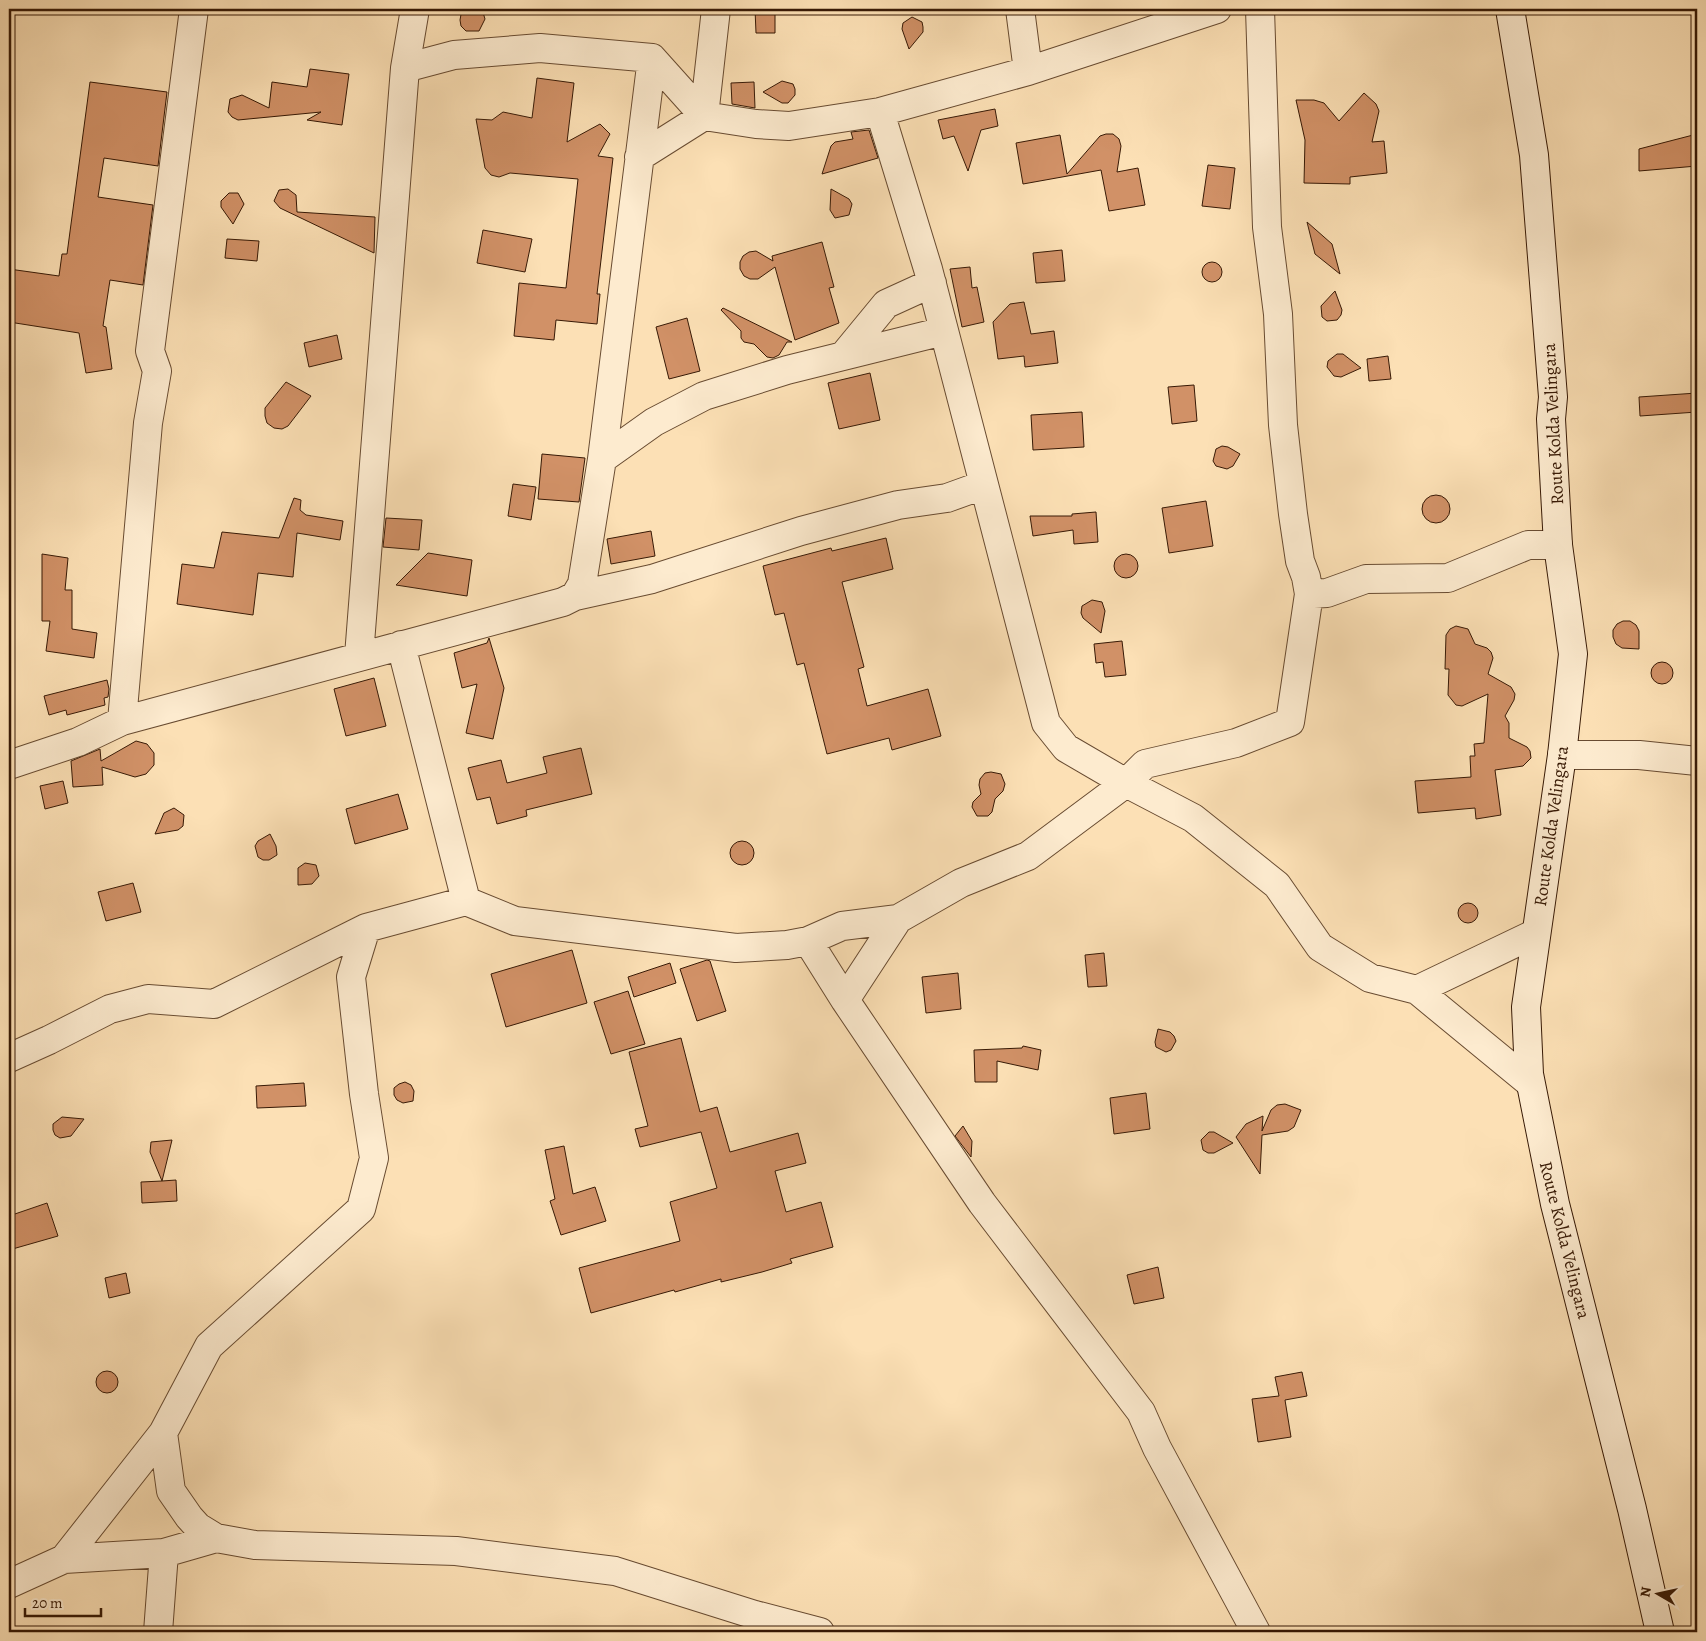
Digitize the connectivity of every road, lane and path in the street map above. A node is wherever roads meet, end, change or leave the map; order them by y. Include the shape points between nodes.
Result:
1 (194, 9) edge
2 (716, 9) edge
3 (1020, 9) edge
4 (1217, 9) edge
5 (1260, 9) edge
6 (1510, 9) edge
7 (413, 18) edge
8 (454, 55) junction
9 (652, 58) junction
10 (405, 68) junction
11 (1028, 71) junction
12 (880, 112) junction
13 (704, 116) junction
14 (639, 157) junction
15 (932, 283) junction
16 (944, 331) junction
17 (844, 355) junction
18 (602, 459) junction
19 (983, 485) junction
20 (1558, 545) junction
21 (1309, 594) junction
22 (575, 596) junction
23 (400, 645) junction
24 (359, 656) junction
25 (122, 721) junction
26 (1562, 755) junction
27 (1697, 762) edge
28 (9, 765) edge
29 (1126, 782) junction
30 (466, 901) junction
31 (898, 919) junction
32 (366, 928) junction
33 (1536, 933) junction
34 (808, 940) junction
35 (1417, 990) junction
36 (845, 1000) junction
37 (9, 1058) edge
38 (1530, 1083) junction
39 (163, 1433) junction
40 (216, 1538) junction
41 (164, 1553) junction
42 (64, 1560) junction
43 (9, 1584) edge
44 (158, 1632) edge
45 (820, 1632) edge
46 (1256, 1632) edge
47 (1660, 1632) edge

1 - 25 street via 150,351 158,371 148,423
2 - 13 street
3 - 11 street
4 - 11 street
5 - 21 street via 1267,227 1278,314 1283,425 1300,561
6 - 20 street, Route Kolda Velingara via 1534,155 1553,398 1551,419
7 - 8 street
7 - 10 street
8 - 9 street via 540,48
8 - 10 street
9 - 13 street
9 - 14 street
10 - 24 street
11 - 12 street
12 - 13 street via 789,126
12 - 15 street
13 - 14 street
14 - 18 street
15 - 16 street
15 - 17 street via 886,304
16 - 17 street
16 - 19 street
17 - 18 street via 704,396 654,422
18 - 22 street via 582,584
19 - 22 street via 946,498 898,505 801,531 652,579
19 - 29 street via 1046,723 1066,748
20 - 21 street via 1528,545 1448,578 1366,579 1327,593
20 - 26 street, Route Kolda Velingara via 1573,654
21 - 29 street via 1290,722 1236,744 1145,764
22 - 23 street via 563,602
23 - 24 street
23 - 30 street
24 - 25 street
25 - 28 street via 78,742
26 - 27 street via 1639,754
26 - 33 street, Route Kolda Velingara
29 - 31 street via 1028,856 961,883
29 - 35 street via 1193,818 1277,885 1320,947 1370,978
30 - 32 street
30 - 34 street via 515,921 736,948 787,945
31 - 34 street via 842,926
31 - 36 street
32 - 37 street via 214,1004 148,999 110,1009
32 - 39 street via 351,977 374,1158 361,1209 209,1346
33 - 35 street
33 - 38 street, Route Kolda Velingara via 1526,1007
34 - 36 street
35 - 38 street
36 - 46 street via 982,1203 1141,1412
38 - 47 street, Route Kolda Velingara via 1555,1204
39 - 40 street via 171,1491 193,1522
39 - 42 street
40 - 41 street
40 - 45 street via 255,1545 456,1551 615,1571
41 - 42 street
41 - 44 street
42 - 43 street

